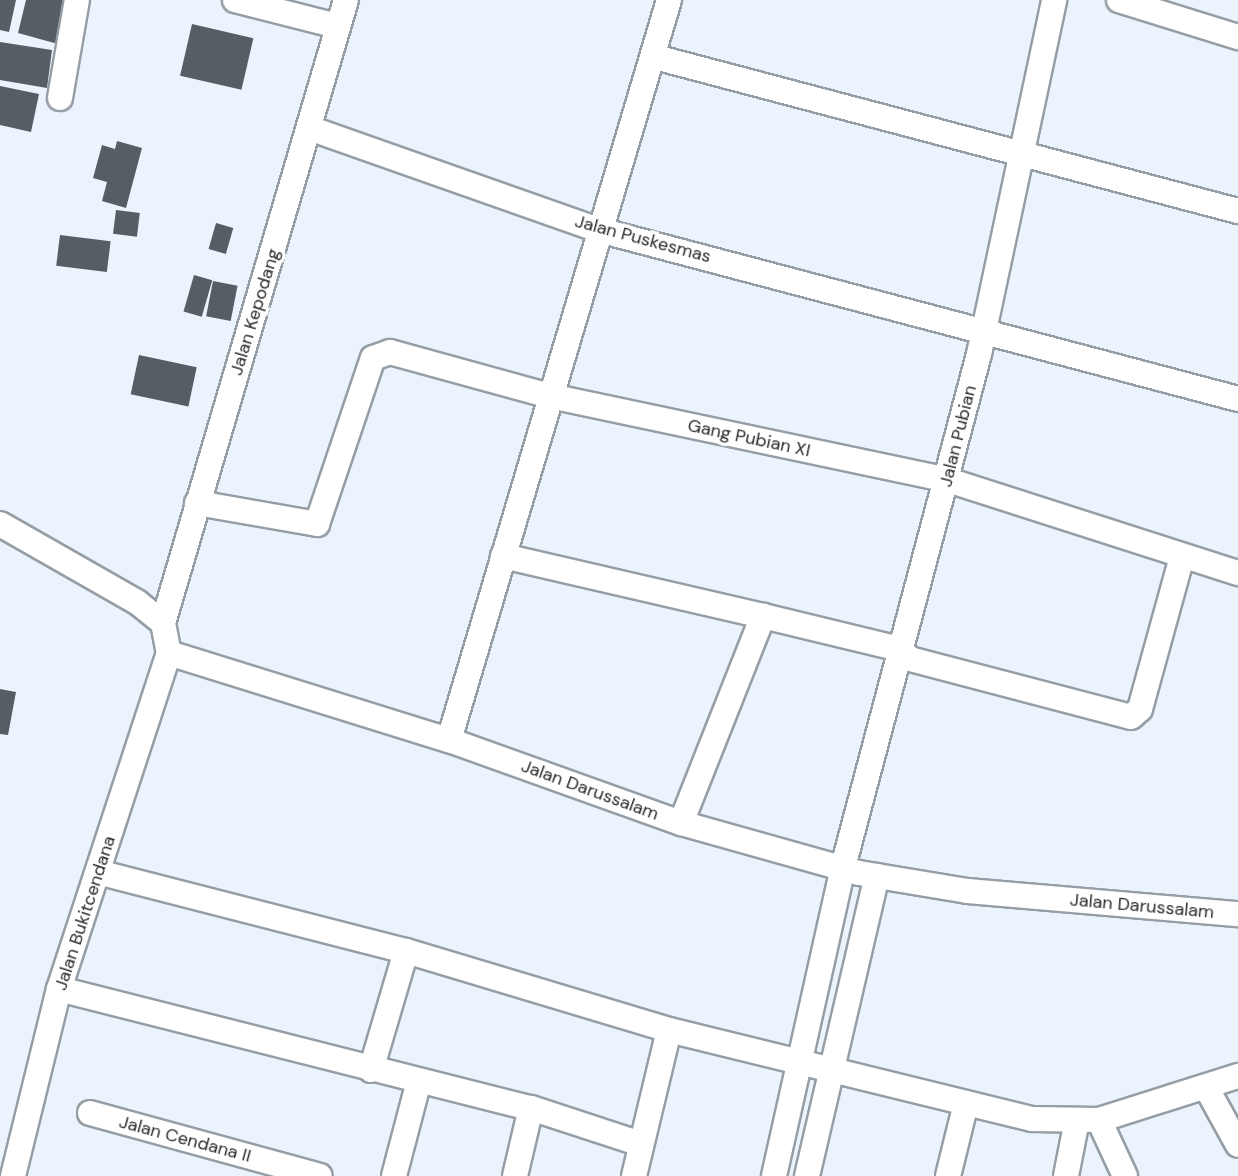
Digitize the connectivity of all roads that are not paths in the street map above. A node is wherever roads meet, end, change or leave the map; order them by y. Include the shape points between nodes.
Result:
1 (77, 0) edge
2 (235, 0) edge
3 (346, 0) edge
4 (669, 0) edge
5 (1054, 0) edge
6 (1119, 0) edge
7 (337, 26) junction
8 (1238, 37) edge
9 (655, 57) junction
10 (60, 98) dead end
11 (309, 128) junction
12 (1023, 154) junction
13 (1238, 211) edge
14 (599, 230) junction
15 (984, 330) junction
16 (550, 396) junction
17 (1238, 399) edge
18 (947, 480) junction
19 (197, 503) junction
20 (0, 524) edge
21 (503, 556) junction
22 (1182, 557) junction
23 (1238, 573) edge
24 (763, 616) junction
25 (163, 623) junction
26 (899, 649) junction
27 (169, 653) junction
28 (449, 740) junction
29 (681, 823) junction
30 (844, 867) junction
31 (98, 872) junction
32 (877, 876) junction
33 (1238, 914) edge
34 (406, 951) junction
35 (60, 989) junction
36 (669, 1030) junction
37 (799, 1062) junction
38 (370, 1070) junction
39 (832, 1071) junction
40 (1238, 1076) edge
41 (419, 1081) junction
42 (1206, 1087) junction
43 (966, 1103) junction
44 (531, 1108) junction
45 (90, 1113) dead end
46 (1088, 1120) junction
47 (641, 1144) junction
48 (1238, 1145) edge
49 (10, 1162) edge
50 (320, 1176) edge
51 (394, 1176) edge
52 (515, 1176) edge
53 (634, 1176) edge
54 (774, 1176) edge
55 (807, 1176) edge
56 (948, 1176) edge
57 (1066, 1176) edge
58 (1125, 1176) edge

1 - 10 street
2 - 7 street
3 - 7 street, Jalan Kepodang
4 - 9 street
5 - 12 street, Jalan Pubian
6 - 8 street
7 - 11 street, Jalan Kepodang
9 - 12 street
9 - 14 street
11 - 14 street, Jalan Puskesmas
11 - 19 street, Jalan Kepodang
12 - 13 street
12 - 15 street, Jalan Pubian
14 - 15 street, Jalan Puskesmas
14 - 16 street
15 - 17 street, Jalan Puskesmas
15 - 18 street, Jalan Pubian
16 - 18 street, Gang Pubian XI
16 - 19 street, Gang Pubian XI via 387,352 373,358 317,524
16 - 21 street
18 - 22 street, Gang Pubian XI
18 - 26 street, Jalan Pubian
19 - 25 street, Jalan Kepodang
20 - 25 street via 136,602
21 - 24 street
21 - 28 street
22 - 23 street, Gang Pubian XI
22 - 26 street via 1136,715 910,659
24 - 26 street
24 - 29 street
25 - 27 street
26 - 30 street, Jalan Pubian
27 - 28 street, Jalan Darussalam
27 - 31 street, Jalan Bukitcendana
28 - 29 street, Jalan Darussalam
29 - 30 street, Jalan Darussalam
30 - 32 street, Jalan Darussalam
30 - 37 street, Jalan Pubian
31 - 34 street
31 - 35 street, Jalan Bukitcendana
32 - 33 street, Jalan Darussalam via 968,891
32 - 39 street
34 - 36 street
34 - 38 street
35 - 38 street
35 - 49 street, Jalan Bukitcendana
36 - 37 street
36 - 47 street
37 - 39 street
37 - 54 street, Jalan Pubian
38 - 41 street
39 - 43 street
39 - 55 street
40 - 42 street
41 - 44 street
41 - 51 street
42 - 46 street
42 - 48 street
43 - 46 street via 1032,1119
43 - 56 street
44 - 47 street
44 - 52 street
45 - 50 street, Jalan Cendana II
46 - 57 street
46 - 58 street
47 - 53 street

